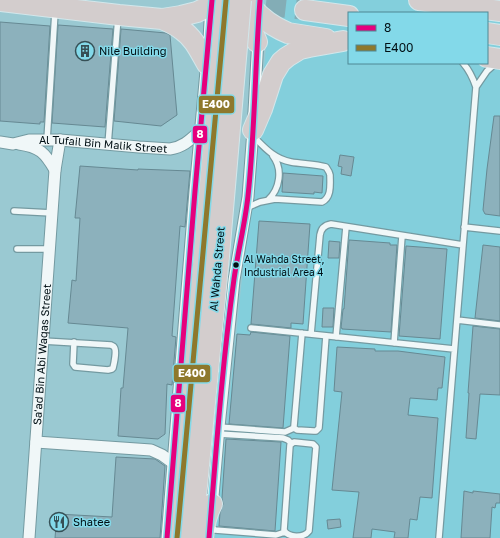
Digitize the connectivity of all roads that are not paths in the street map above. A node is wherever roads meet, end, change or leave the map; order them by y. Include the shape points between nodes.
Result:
1 (419, 0) edge
2 (1, 2) edge
3 (226, 2) edge
4 (55, 7) junction
5 (306, 10) tunnel mouth
6 (500, 10) edge
7 (265, 14) edge
8 (119, 15) junction
9 (348, 16) edge
10 (162, 19) junction
11 (488, 33) edge
12 (500, 35) edge
13 (257, 42) junction
14 (346, 42) edge
15 (488, 57) edge
16 (500, 59) edge
17 (207, 64) junction
18 (464, 64) edge
19 (476, 87) junction
20 (201, 130) junction
21 (253, 133) junction
22 (47, 140) junction
23 (60, 140) junction
24 (0, 142) edge
25 (13, 144) junction
26 (108, 145) junction
27 (273, 155) junction
28 (56, 170) junction
29 (268, 200) junction
30 (246, 208) junction
31 (14, 211) dead end
32 (52, 213) junction
33 (346, 227) junction
34 (464, 227) junction
35 (500, 232) edge
36 (402, 236) junction
37 (463, 245) junction
38 (16, 249) dead end
39 (50, 250) junction
40 (211, 255) junction
41 (456, 320) junction
42 (500, 325) edge
43 (251, 328) dead end
44 (302, 333) junction
45 (311, 334) junction
46 (326, 336) junction
47 (336, 337) junction
48 (44, 340) junction
49 (74, 342) junction
50 (394, 343) junction
51 (454, 349) junction
52 (294, 428) junction
53 (218, 431) junction
54 (36, 442) junction
55 (291, 443) junction
56 (173, 463) junction
57 (212, 504) joint
58 (206, 532) edge
59 (285, 532) junction
60 (29, 538) edge
61 (167, 538) edge
62 (177, 538) edge
63 (192, 538) edge
64 (209, 538) edge
65 (439, 538) edge

1 - 6 highway
2 - 4 highway
3 - 7 highway
3 - 10 highway
3 - 13 highway via 248,21
3 - 17 highway via 229,9 216,35
3 - 40 highway, Al Wahda Street, bridge
4 - 8 highway
4 - 22 lane
5 - 9 highway
7 - 13 street
7 - 14 highway via 288,33
8 - 10 highway
8 - 26 lane
10 - 17 highway via 186,33 196,43
11 - 12 highway
13 - 21 street
14 - 21 highway via 309,46 281,62 272,75
15 - 16 highway
16 - 19 lane via 487,71
17 - 20 street
18 - 19 lane
19 - 34 lane
20 - 26 street, Al Tufail Bin Malik Street via 185,144 170,149
20 - 56 street
21 - 27 lane
21 - 30 street
22 - 23 street, Al Tufail Bin Malik Street
22 - 25 street, Al Tufail Bin Malik Street via 29,140
23 - 26 street, Al Tufail Bin Malik Street
23 - 28 street, Sa'ad Bin Abi Waqas Street
24 - 25 street, Al Tufail Bin Malik Street
25 - 28 street via 27,145 41,151
27 - 29 lane via 279,171 278,187
27 - 29 lane via 291,162 326,167 330,175 329,195 322,202
28 - 32 street, Sa'ad Bin Abi Waqas Street
29 - 30 lane
30 - 53 street via 234,280
31 - 32 lane
32 - 39 street, Sa'ad Bin Abi Waqas Street
33 - 36 lane
33 - 45 lane via 331,224 320,232
33 - 47 lane
34 - 35 lane
34 - 37 lane
36 - 37 lane
36 - 50 lane
37 - 41 lane
38 - 39 lane
39 - 48 street, Sa'ad Bin Abi Waqas Street
40 - 62 highway, Al Wahda Street
40 - 63 highway, Al Wahda Street
41 - 42 lane
41 - 51 lane
43 - 44 lane
44 - 45 lane
44 - 52 lane
45 - 46 lane
46 - 47 lane
46 - 52 lane via 319,428 314,431
47 - 50 lane
48 - 49 lane
48 - 54 street, Sa'ad Bin Abi Waqas Street
49 - 49 lane via 115,347 113,368 108,370 75,367
50 - 51 lane
51 - 65 lane
52 - 53 lane via 285,432
53 - 55 lane via 283,438
53 - 57 street
54 - 56 street via 151,450
54 - 60 street, Sa'ad Bin Abi Waqas Street
55 - 59 lane
55 - 59 lane via 313,444 316,449 309,531 302,536 289,535
56 - 61 street
57 - 58 highway via 204,525
58 - 59 lane via 215,530 276,535
58 - 64 street

